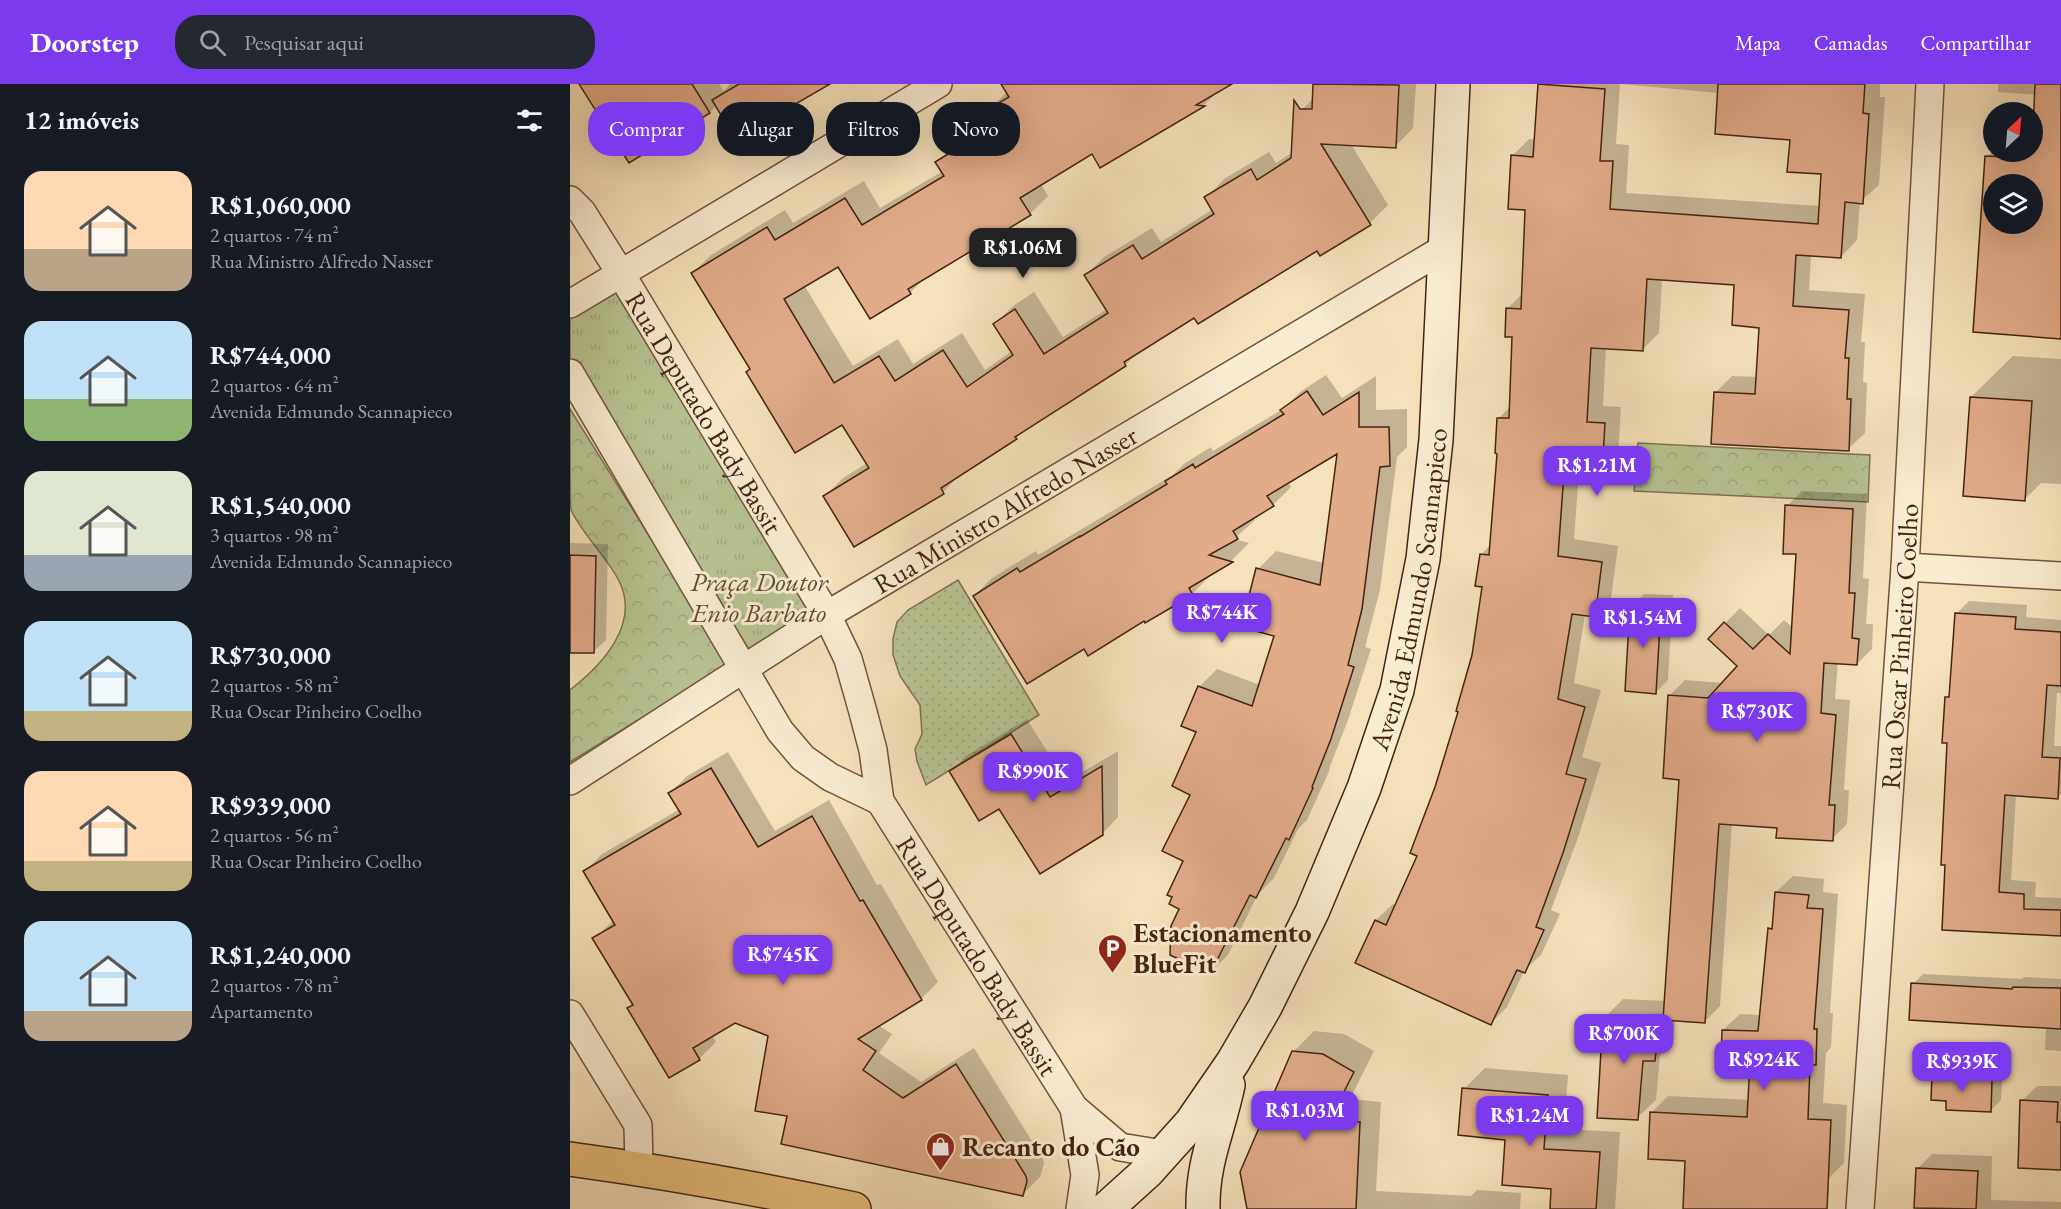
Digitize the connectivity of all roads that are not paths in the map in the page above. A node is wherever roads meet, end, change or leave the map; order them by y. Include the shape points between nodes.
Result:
1 (938, 84) edge
2 (1453, 84) edge
3 (1930, 84) edge
4 (899, 94) edge
5 (570, 200) edge
6 (1445, 248) junction
7 (621, 274) junction
8 (570, 304) edge
9 (570, 373) edge
10 (1905, 567) junction
11 (2061, 576) edge
12 (827, 615) junction
13 (745, 670) junction
14 (570, 781) edge
15 (880, 801) junction
16 (570, 1014) edge
17 (1233, 1062) junction
18 (1074, 1108) junction
19 (1163, 1154) junction
20 (570, 1159) edge
21 (639, 1168) junction
22 (854, 1209) edge
23 (1080, 1209) edge
24 (1106, 1209) edge
25 (1203, 1209) edge
26 (1860, 1209) edge

1 - 4 street
2 - 6 main road, Avenida Edmundo Scannapieco
3 - 10 street, Rua Oscar Pinheiro Coelho
4 - 7 street
5 - 7 street, Rua Deputado Bady Bassit via 582,212
6 - 12 street, Rua Ministro Alfredo Nasser
6 - 17 main road, Avenida Edmundo Scannapieco via 1436,440 1423,559 1397,690 1364,788 1312,912
7 - 8 street
7 - 12 street, Rua Deputado Bady Bassit
9 - 13 street
10 - 11 street
10 - 26 street, Rua Oscar Pinheiro Coelho
12 - 13 street, Rua Ministro Alfredo Nasser
12 - 15 street, Rua Deputado Bady Bassit via 848,659 864,712
13 - 14 street, Rua Ministro Alfredo Nasser
13 - 15 street via 764,708 803,758 830,777
15 - 18 street, Rua Deputado Bady Bassit
16 - 21 street via 638,1125
17 - 19 main road, Avenida Edmundo Scannapieco via 1191,1123
17 - 25 main road, Avenida Edmundo Scannapieco via 1211,1143
18 - 19 street, Rua Deputado Bady Bassit via 1120,1147
18 - 23 street, Rua Deputado Bady Bassit via 1085,1175
19 - 24 main road, Avenida Edmundo Scannapieco
20 - 21 highway
21 - 22 highway

